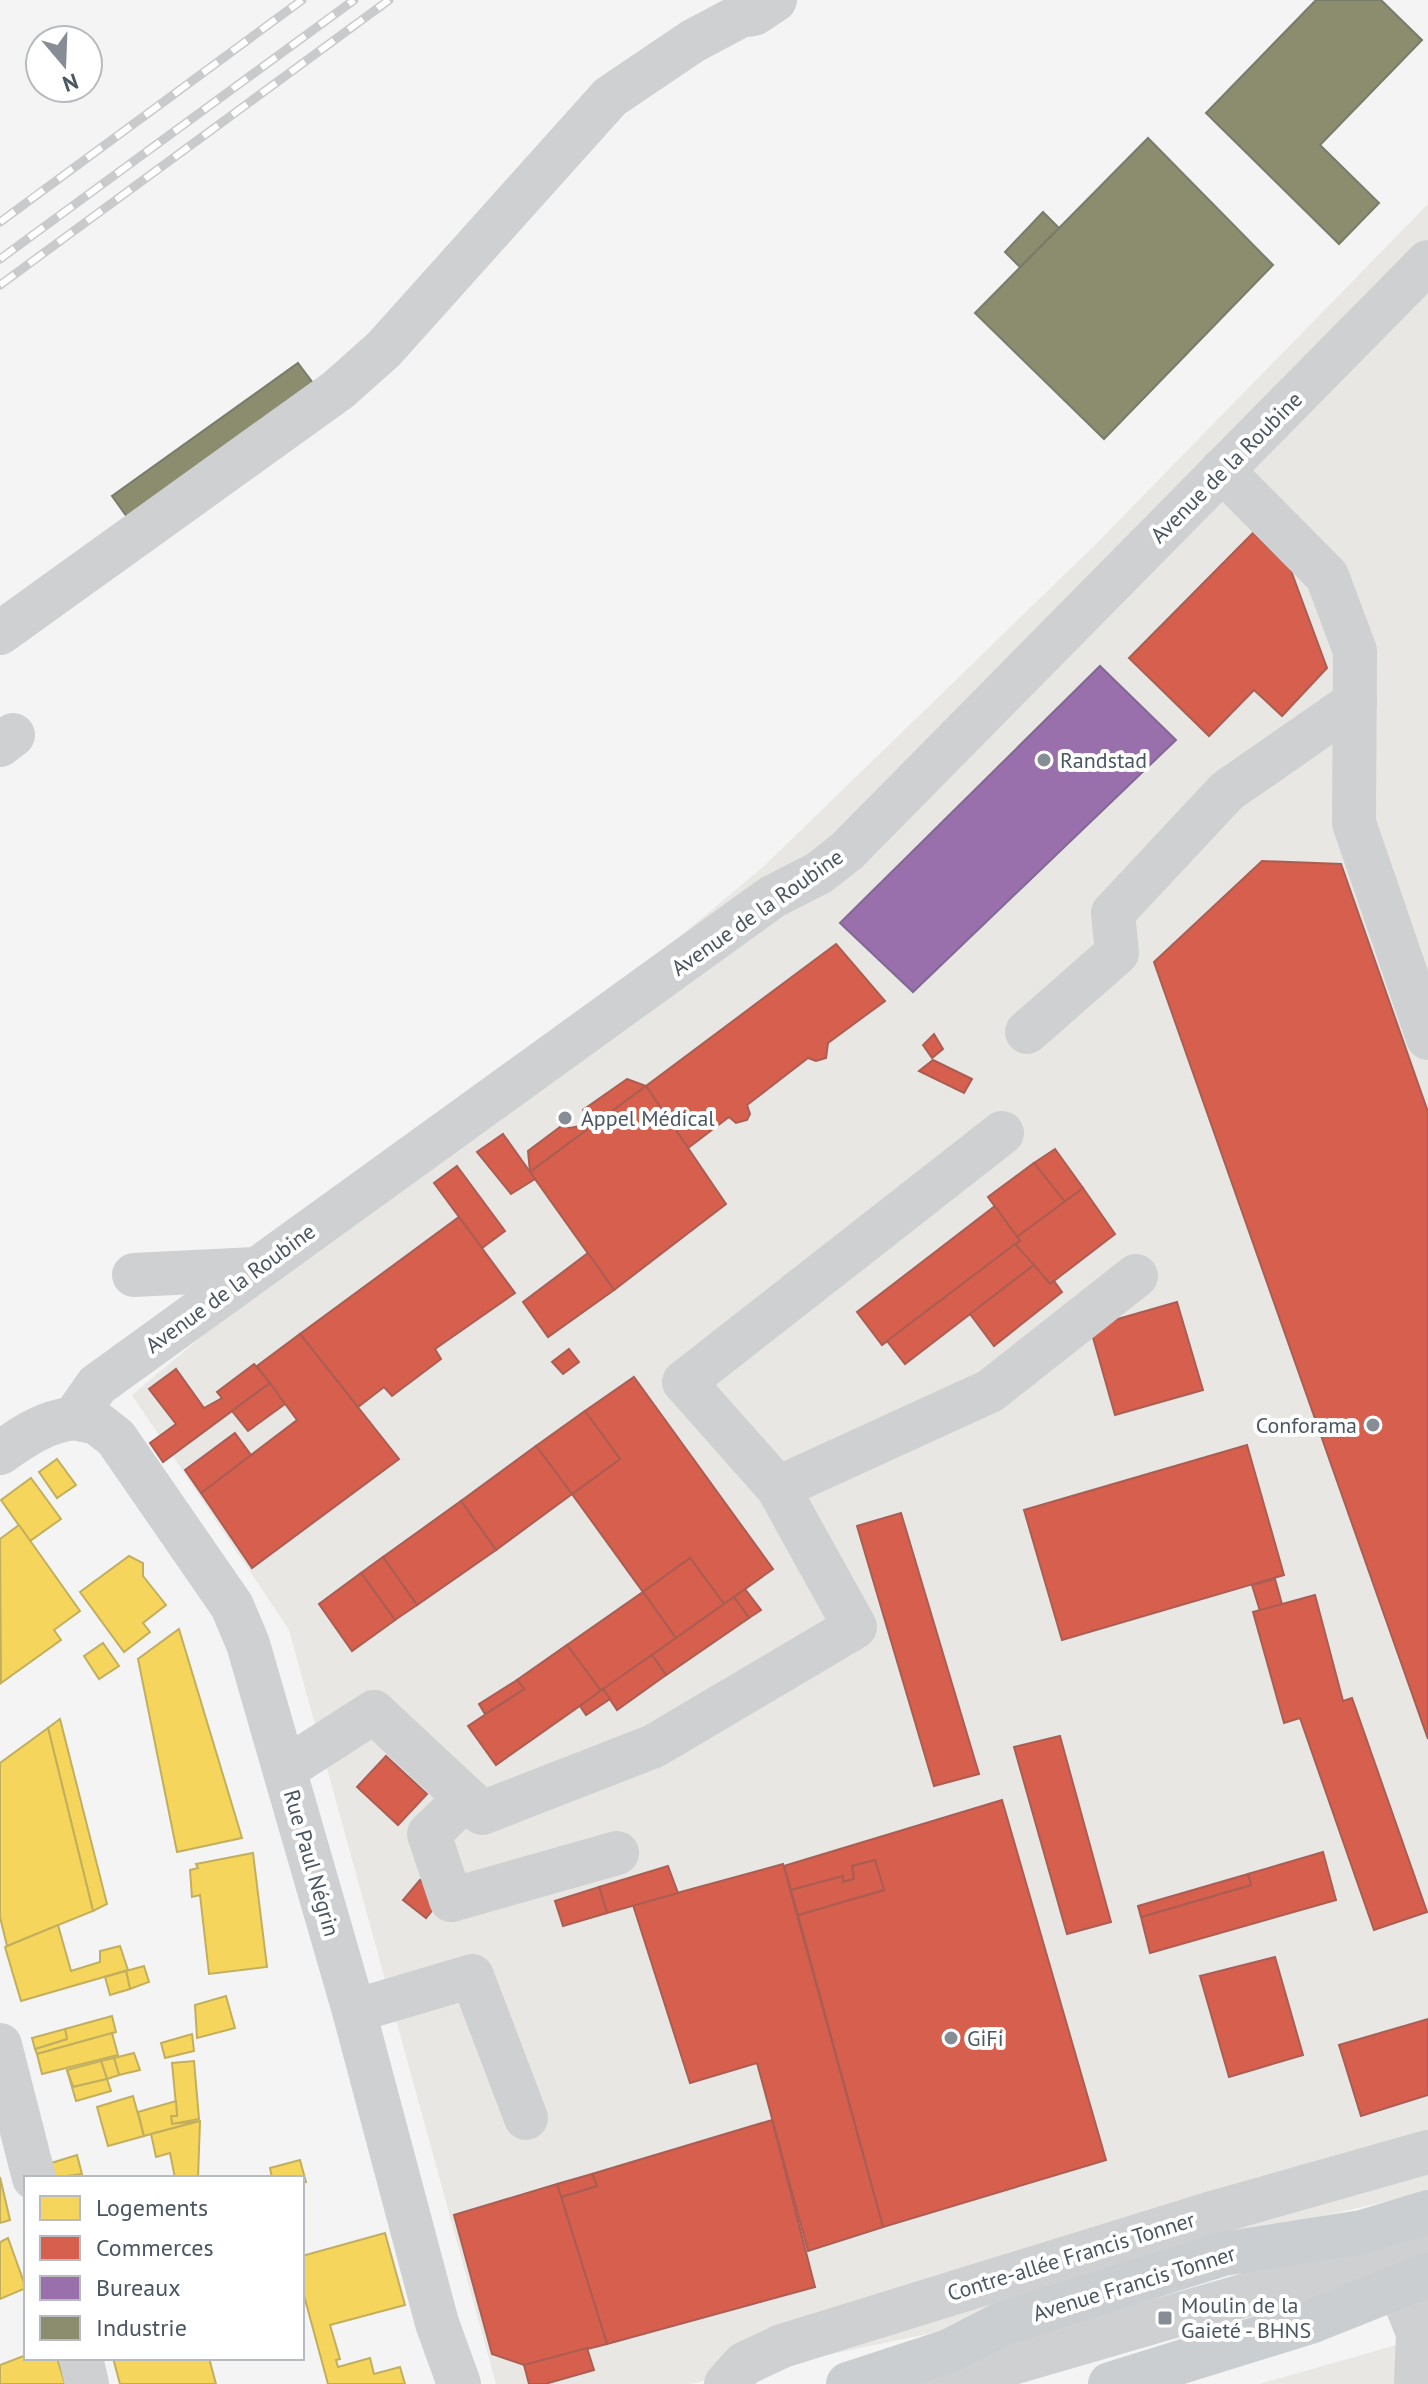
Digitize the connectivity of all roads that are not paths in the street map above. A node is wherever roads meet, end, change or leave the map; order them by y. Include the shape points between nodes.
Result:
1 (775, 0) edge
2 (1428, 262) edge
3 (1222, 470) junction
4 (0, 633) edge
5 (1355, 702) junction
6 (1027, 1032) dead end
7 (1428, 1038) edge
8 (1002, 1133) dead end
9 (255, 1269) junction
10 (134, 1275) dead end
11 (1136, 1276) dead end
12 (74, 1418) junction
13 (0, 1453) edge
14 (778, 1488) junction
15 (285, 1769) junction
16 (466, 1798) junction
17 (617, 1853) dead end
18 (354, 2011) junction
19 (0, 2045) edge
20 (526, 2118) dead end
21 (1428, 2152) edge
22 (33, 2176) edge
23 (1428, 2212) edge
24 (1428, 2242) edge
25 (1414, 2281) edge
26 (81, 2360) edge
27 (460, 2378) edge
28 (87, 2384) edge
29 (726, 2384) edge
30 (848, 2384) edge
31 (940, 2384) edge
32 (1110, 2384) edge
33 (1416, 2384) edge

1 - 4 street via 693,41 610,97 384,349 338,390
2 - 3 street, Avenue de la Roubine
3 - 5 street via 1327,576 1355,651
3 - 9 street, Avenue de la Roubine via 847,851 819,873 772,897
5 - 6 street via 1227,791 1113,913 1117,953
5 - 7 street via 1354,823
8 - 14 street via 684,1382
9 - 10 street
9 - 12 street, Avenue de la Roubine via 97,1385
11 - 14 street via 990,1391
12 - 13 street via 52,1421
12 - 15 street, Rue Paul Négrin via 97,1423 116,1438 232,1606
14 - 16 street via 855,1627 654,1746 482,1813
15 - 16 street via 374,1712
15 - 18 street, Rue Paul Négrin
16 - 17 street via 429,1834 451,1900
18 - 20 street via 472,1976
18 - 27 street, Rue Paul Négrin via 437,2323
19 - 22 street
21 - 29 street, Contre-allée Francis Tonner via 782,2346 744,2364
23 - 30 main road, Avenue Francis Tonner via 1362,2232 1223,2254 1001,2324 949,2351
24 - 31 street
25 - 32 main road via 1310,2322
25 - 33 street
26 - 28 street

